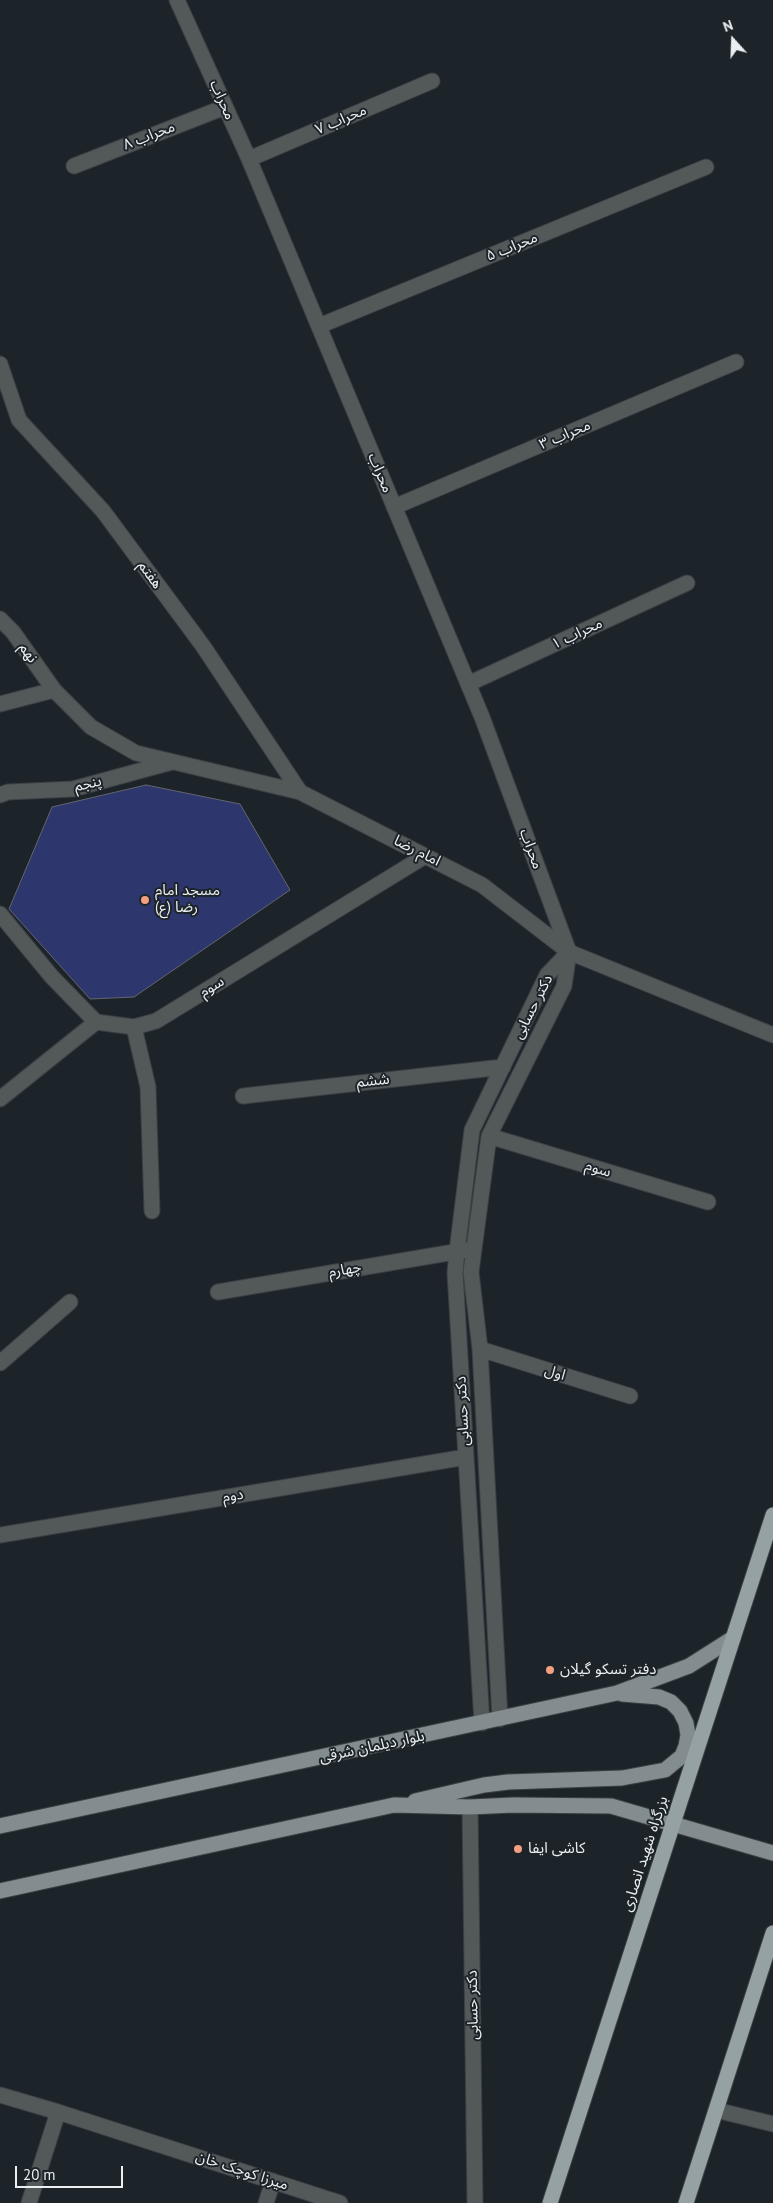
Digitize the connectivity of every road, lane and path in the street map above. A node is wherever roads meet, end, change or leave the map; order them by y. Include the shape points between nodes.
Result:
1 (177, 0) edge
2 (432, 81) dead end
3 (226, 107) junction
4 (249, 159) junction
5 (74, 166) dead end
6 (706, 167) dead end
7 (319, 326) junction
8 (736, 362) dead end
9 (0, 364) edge
10 (394, 507) junction
11 (687, 583) dead end
12 (0, 619) edge
13 (468, 684) junction
14 (54, 690) junction
15 (0, 704) edge
16 (174, 762) junction
17 (300, 792) junction
18 (0, 795) edge
19 (425, 856) junction
20 (0, 914) edge
21 (569, 952) junction
22 (96, 1022) junction
23 (134, 1027) junction
24 (773, 1035) edge
25 (503, 1067) junction
26 (243, 1096) dead end
27 (0, 1099) edge
28 (489, 1136) junction
29 (708, 1202) dead end
30 (152, 1211) dead end
31 (473, 1249) junction
32 (457, 1251) junction
33 (218, 1292) dead end
34 (70, 1302) dead end
35 (480, 1350) junction
36 (0, 1362) edge
37 (630, 1396) dead end
38 (466, 1457) junction
39 (773, 1515) edge
40 (0, 1535) edge
41 (733, 1638) junction
42 (617, 1693) junction
43 (500, 1719) junction
44 (482, 1723) junction
45 (394, 1805) junction
46 (470, 1808) junction
47 (673, 1824) junction
48 (0, 1826) edge
49 (773, 1853) edge
50 (0, 1891) edge
51 (773, 1933) edge
52 (0, 2095) edge
53 (716, 2110) junction
54 (58, 2112) junction
55 (773, 2124) edge
56 (273, 2181) junction
57 (29, 2203) edge
58 (266, 2203) edge
59 (340, 2203) edge
60 (475, 2203) edge
61 (550, 2203) edge
62 (686, 2203) edge

1 - 3 street, محراب
2 - 4 street, محراب ۷
3 - 4 street, محراب
3 - 5 street, محراب ۸
4 - 7 street, محراب
6 - 7 street, محراب ۵
7 - 10 street, محراب
8 - 10 street, محراب ۳
9 - 17 street, هفتم via 19,420 103,511 203,646
10 - 13 street, محراب
11 - 13 street, محراب ۱
12 - 14 street, نهم
13 - 21 street, محراب
14 - 15 street
14 - 16 street, امام رضا via 91,727 136,753
16 - 17 street, امام رضا
16 - 18 street, پنجم via 73,789
17 - 19 street, امام رضا
19 - 21 street, امام رضا via 482,885
19 - 23 street, سوم via 156,1022
20 - 22 street via 52,977
21 - 24 street, امام رضا
21 - 25 street, دکتر حسابی via 547,975
21 - 28 street, دکتر حسابی via 564,986
22 - 23 street, سوم
22 - 27 street
23 - 30 street via 148,1087
25 - 26 street, ششم
25 - 32 street, دکتر حسابی via 472,1130
28 - 29 street, سوم
28 - 31 street, دکتر حسابی
31 - 32 street, چهارم
31 - 35 street, دکتر حسابی via 471,1272
32 - 33 street, چهارم
32 - 38 street, دکتر حسابی via 455,1274
34 - 36 street
35 - 37 street, اول
35 - 43 street, دکتر حسابی
38 - 40 street, دوم
38 - 44 street, دکتر حسابی
39 - 41 highway, بزرگراه شهید انصاری
41 - 42 main road, بلوار دیلمان شرقی via 689,1666
41 - 47 highway, بزرگراه شهید انصاری
42 - 43 main road, بلوار دیلمان شرقی
42 - 45 main road via 659,1697 680,1711 688,1735 682,1756 674,1764 665,1770 622,1778 484,1785
43 - 44 main road, بلوار دیلمان شرقی
44 - 48 main road, بلوار دیلمان شرقی
45 - 46 main road
45 - 50 main road
46 - 47 main road via 611,1806
46 - 60 street, دکتر حسابی
47 - 49 main road
47 - 61 highway, بزرگراه شهید انصاری
51 - 53 highway
52 - 54 street, میرزا کوچک خان
53 - 55 street
53 - 62 highway
54 - 56 street, میرزا کوچک خان
54 - 57 street
56 - 58 street
56 - 59 street, میرزا کوچک خان

